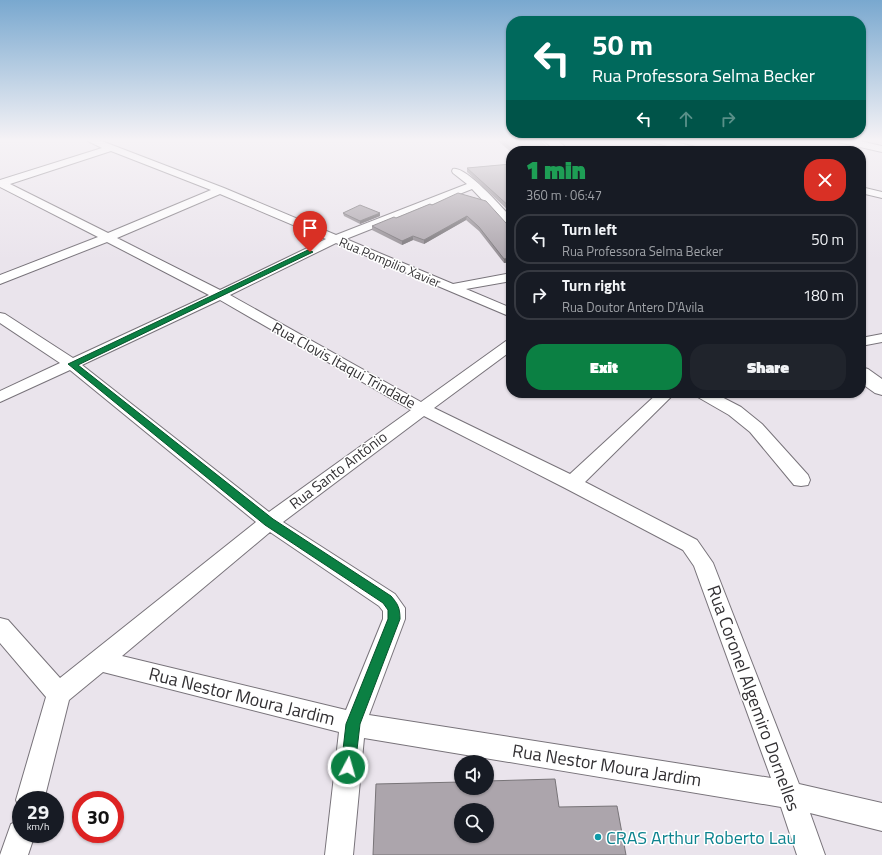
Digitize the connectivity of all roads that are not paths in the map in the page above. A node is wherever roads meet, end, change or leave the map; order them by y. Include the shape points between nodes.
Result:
1 (10, 180) edge
2 (193, 180) edge
3 (468, 180) edge
4 (0, 183) edge
5 (474, 185) junction
6 (220, 190) junction
7 (866, 191) edge
8 (882, 195) edge
9 (506, 219) edge
10 (107, 238) junction
11 (336, 239) junction
12 (506, 278) edge
13 (0, 280) edge
14 (452, 288) junction
15 (220, 295) junction
16 (506, 311) edge
17 (0, 317) edge
18 (882, 338) edge
19 (866, 341) edge
20 (506, 348) edge
21 (72, 364) junction
22 (866, 377) edge
23 (882, 389) edge
24 (0, 397) edge
25 (663, 398) edge
26 (712, 398) edge
27 (422, 409) junction
28 (801, 480) dead end
29 (572, 483) junction
30 (269, 522) junction
31 (690, 545) joint
32 (0, 627) edge
33 (98, 661) junction
34 (59, 694) junction
35 (353, 724) junction
36 (32, 791) edge
37 (790, 795) junction
38 (882, 817) edge
39 (18, 843) edge
40 (14, 855) edge
41 (339, 855) edge
42 (811, 855) edge

1 - 4 street
2 - 6 street, Rua Pompilio Xavier
3 - 5 street
4 - 10 street, Rua Clovis Itaqui Trindade
5 - 9 street
5 - 11 street
6 - 10 street
6 - 11 street, Rua Pompilio Xavier
7 - 8 street
10 - 13 street
10 - 15 street, Rua Clovis Itaqui Trindade
11 - 14 street, Rua Pompilio Xavier
11 - 15 street
12 - 14 street
14 - 16 street, Rua Pompilio Xavier
15 - 21 street
15 - 27 street, Rua Clovis Itaqui Trindade
17 - 21 street
18 - 19 street
20 - 27 street, Rua Santo Antônio
21 - 24 street
21 - 30 street
22 - 23 main road
25 - 29 street
26 - 28 street via 735,410 756,428
27 - 29 street, Rua Clovis Itaqui Trindade
27 - 30 street, Rua Santo Antônio
29 - 31 street, Rua Clovis Itaqui Trindade
30 - 33 street, Rua Santo Antônio
30 - 35 street via 387,600 394,608 394,619
31 - 37 street, Rua Coronel Algemiro Dornelles via 703,563
32 - 34 street
33 - 34 street, Rua Santo Antônio
33 - 35 street, Rua Nestor Moura Jardim
34 - 36 street
35 - 37 street, Rua Nestor Moura Jardim
35 - 41 street
37 - 38 street, Rua Nestor Moura Jardim
37 - 42 street, Rua Coronel Algemiro Dornelles
39 - 40 street

